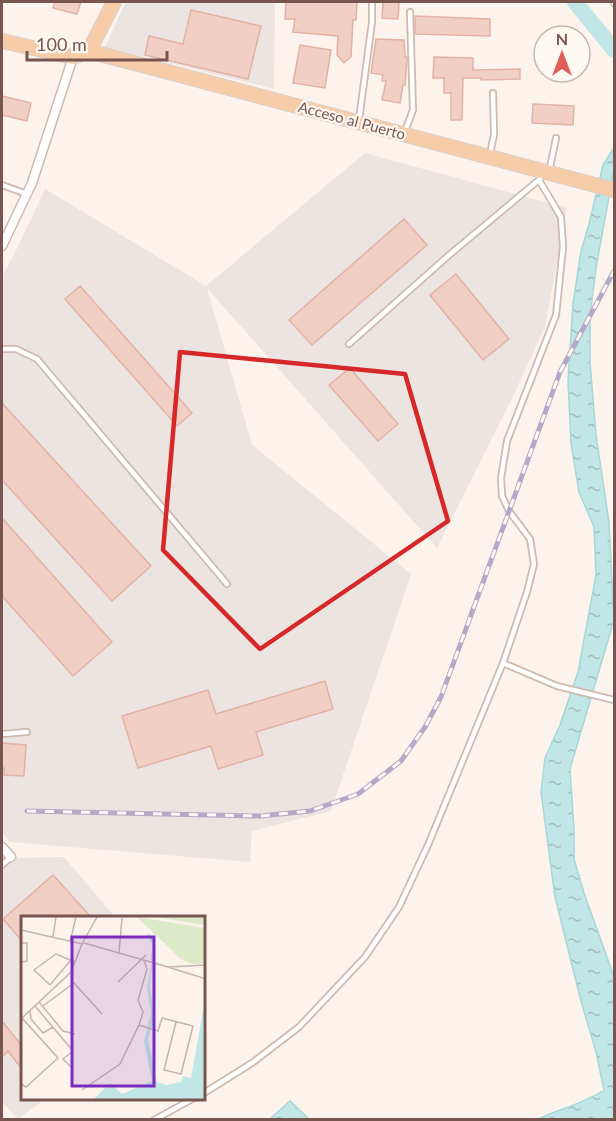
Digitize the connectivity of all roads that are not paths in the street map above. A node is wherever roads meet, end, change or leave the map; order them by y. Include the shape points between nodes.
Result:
1 (114, 2) edge
2 (372, 2) edge
3 (410, 12) dead end
4 (2, 41) edge
5 (89, 51) junction
6 (73, 57) junction
7 (493, 93) dead end
8 (359, 122) junction
9 (405, 134) junction
10 (556, 138) dead end
11 (489, 156) junction
12 (544, 176) junction
13 (2, 185) edge
14 (615, 190) edge
15 (27, 194) junction
16 (2, 246) edge
17 (349, 344) dead end
18 (2, 349) edge
19 (227, 585) dead end
20 (503, 663) junction
21 (615, 700) edge
22 (27, 732) dead end
23 (2, 734) edge
24 (2, 846) edge
25 (11, 857) joint
26 (2, 865) edge
27 (206, 1092) edge
28 (190, 1100) edge
29 (154, 1119) edge

1 - 5 main road
2 - 8 lane
3 - 9 lane via 413,110
4 - 6 main road
5 - 6 main road
5 - 8 main road, Acceso al Puerto
6 - 15 street
7 - 11 lane via 494,135
8 - 9 main road, Acceso al Puerto
9 - 11 main road, Acceso al Puerto
10 - 12 lane
11 - 12 main road, Acceso al Puerto
12 - 14 main road, Acceso al Puerto
12 - 17 lane
12 - 20 lane via 561,217 563,247 556,315 507,441 501,477 502,496 508,511 530,538 534,564
13 - 15 lane
15 - 16 street
18 - 19 lane via 16,349 37,359
20 - 21 lane via 557,686
20 - 27 lane via 399,907 365,957 299,1027
22 - 23 lane
24 - 25 street
25 - 26 lane
28 - 29 lane

